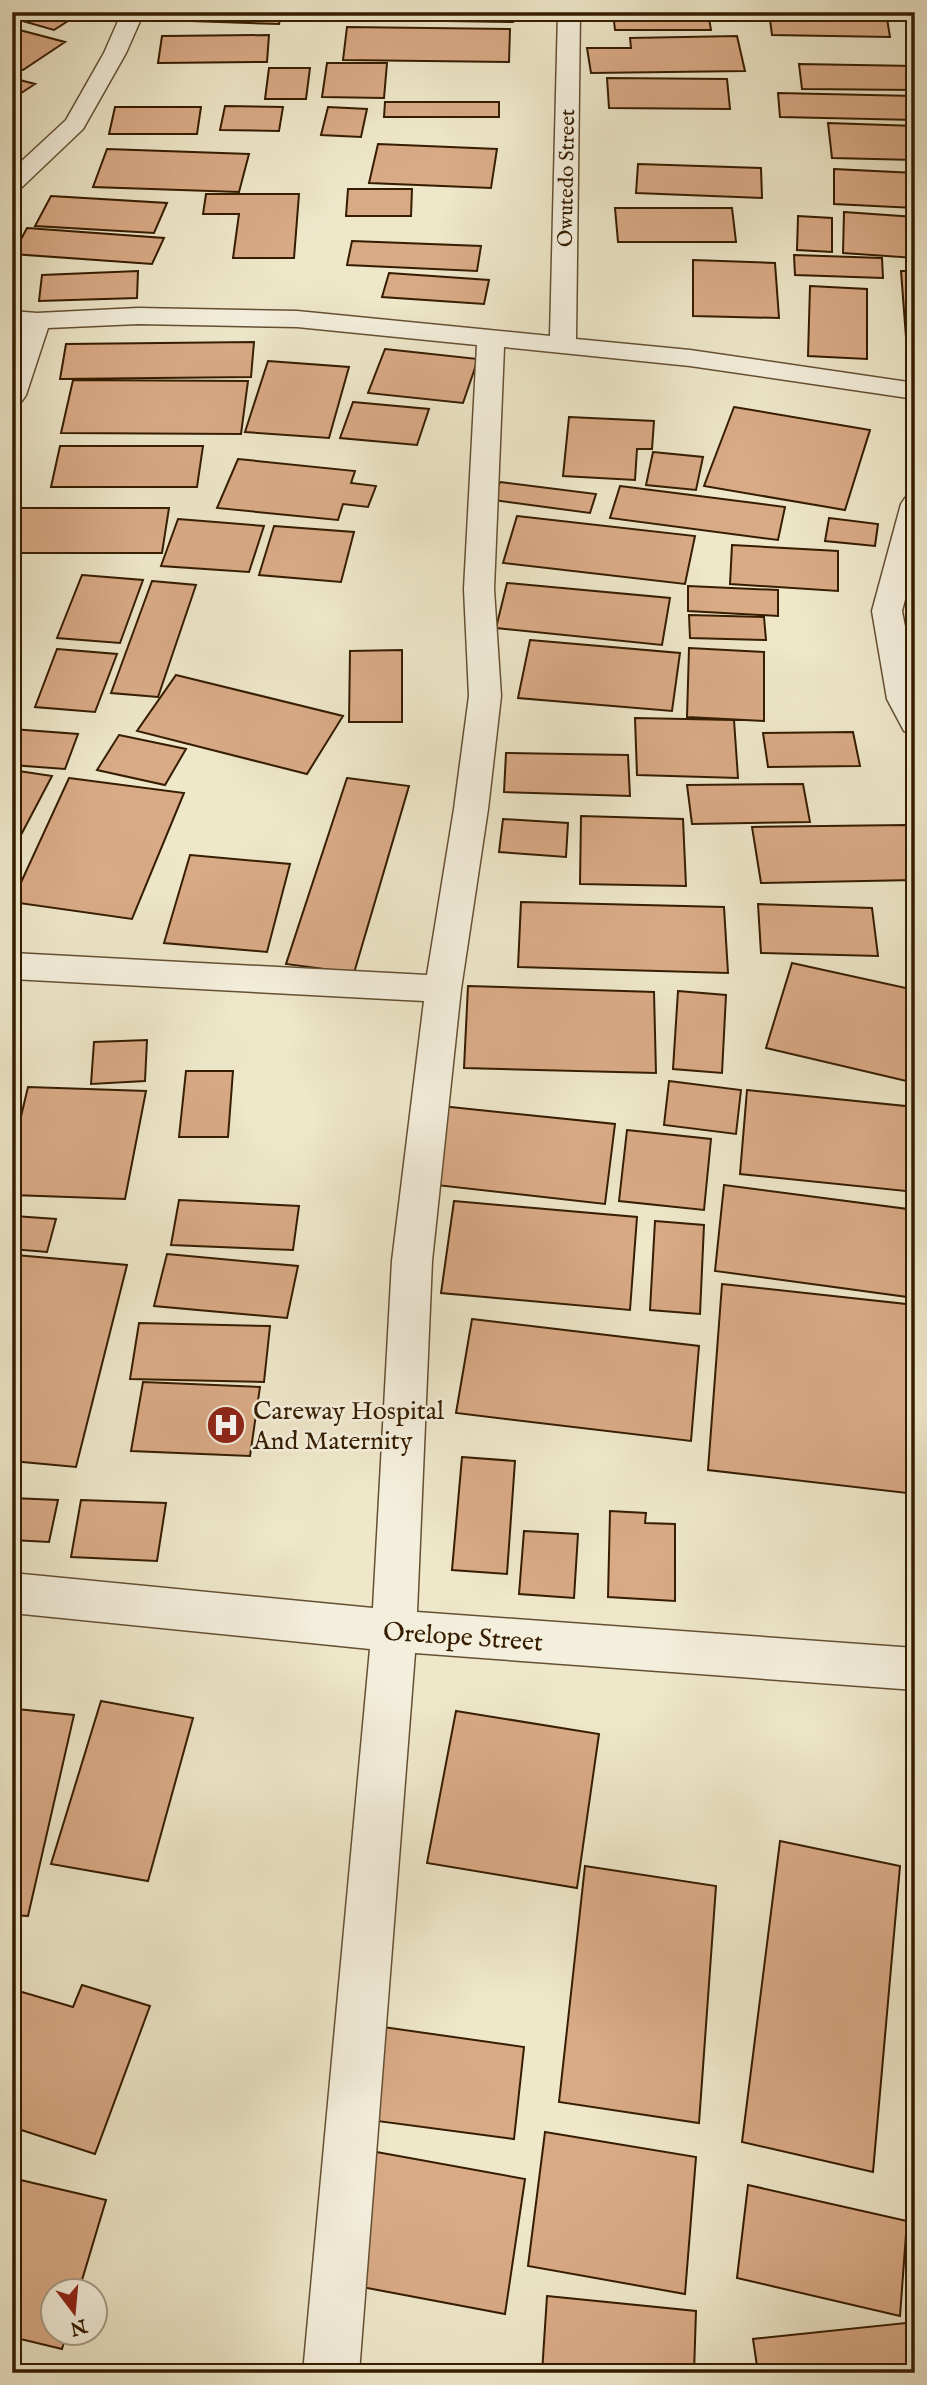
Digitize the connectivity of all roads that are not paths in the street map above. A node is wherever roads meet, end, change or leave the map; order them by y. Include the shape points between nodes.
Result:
1 (133, 12) edge
2 (569, 12) edge
3 (12, 183) edge
4 (24, 320) edge
5 (491, 338) junction
6 (562, 344) junction
7 (915, 391) edge
8 (12, 395) edge
9 (915, 504) edge
10 (915, 724) edge
11 (12, 966) edge
12 (443, 989) junction
13 (12, 1593) edge
14 (394, 1631) junction
15 (915, 1669) edge
16 (331, 2373) edge

1 - 3 street via 75,124
2 - 6 street, Owutedo Street
4 - 5 street via 138,316 298,319
4 - 8 street
5 - 6 street
5 - 12 street via 479,589 485,696
6 - 7 street
9 - 10 street via 887,611 903,699
11 - 12 street
12 - 14 street via 412,1261
13 - 14 street, Orelope Street
14 - 15 street, Orelope Street
14 - 16 street

